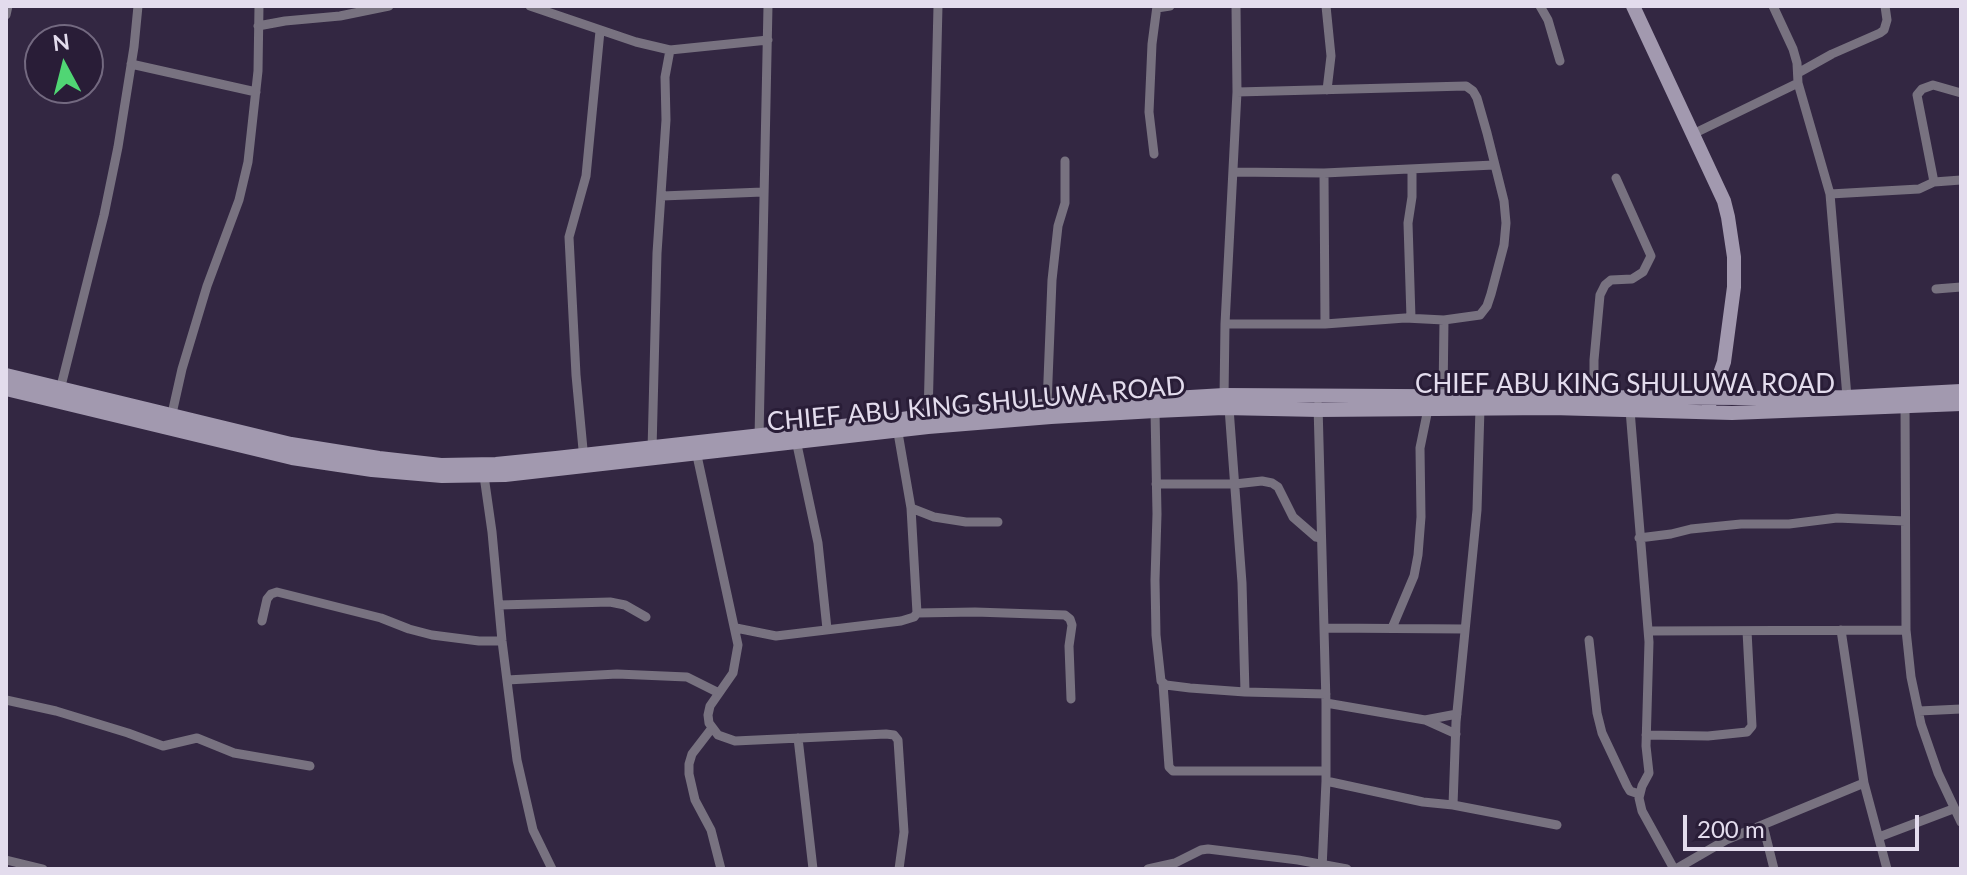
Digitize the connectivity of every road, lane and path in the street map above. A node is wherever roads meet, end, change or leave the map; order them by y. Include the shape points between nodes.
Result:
1 (8, 6) edge
2 (138, 6) edge
3 (259, 6) edge
4 (389, 6) edge
5 (530, 6) edge
6 (768, 6) edge
7 (938, 6) edge
8 (1170, 6) edge
9 (1236, 6) edge
10 (1326, 6) edge
11 (1540, 6) edge
12 (1633, 6) edge
13 (1773, 6) edge
14 (1885, 6) edge
15 (1157, 7) edge
16 (6, 15) edge
17 (258, 26) junction
18 (600, 31) junction
19 (768, 40) junction
20 (670, 50) junction
21 (1560, 61) dead end
22 (131, 64) junction
23 (1798, 78) junction
24 (1327, 90) junction
25 (256, 92) junction
26 (1237, 92) junction
27 (1961, 93) edge
28 (1693, 134) junction
29 (1154, 154) dead end
30 (1065, 161) dead end
31 (1494, 165) junction
32 (1412, 169) junction
33 (1233, 172) junction
34 (1324, 173) junction
35 (1616, 178) dead end
36 (1961, 180) edge
37 (1934, 182) junction
38 (763, 192) junction
39 (1830, 194) junction
40 (662, 196) junction
41 (1961, 287) edge
42 (1936, 289) dead end
43 (1411, 318) junction
44 (1444, 320) junction
45 (1225, 324) junction
46 (1325, 324) junction
47 (6, 375) edge
48 (6, 389) edge
49 (1961, 391) edge
50 (60, 394) junction
51 (1730, 394) junction
52 (1443, 397) junction
53 (1712, 397) junction
54 (1847, 397) junction
55 (1594, 398) junction
56 (1686, 398) junction
57 (1905, 401) junction
58 (1318, 403) junction
59 (1226, 404) junction
60 (1961, 404) edge
61 (1047, 405) junction
62 (1480, 408) junction
63 (1428, 409) junction
64 (1630, 410) junction
65 (1155, 411) junction
66 (1704, 412) junction
67 (170, 420) junction
68 (928, 421) junction
69 (897, 425) junction
70 (796, 437) junction
71 (759, 440) junction
72 (696, 448) junction
73 (652, 453) junction
74 (584, 460) junction
75 (484, 476) junction
76 (1156, 484) junction
77 (1235, 484) junction
78 (911, 508) junction
79 (1905, 521) junction
80 (998, 522) dead end
81 (1321, 538) junction
82 (1639, 538) junction
83 (499, 605) junction
84 (917, 613) junction
85 (646, 617) dead end
86 (262, 621) dead end
87 (736, 628) junction
88 (1324, 628) junction
89 (1392, 628) junction
90 (827, 629) junction
91 (1465, 629) junction
92 (1841, 630) junction
93 (1906, 630) junction
94 (1649, 631) junction
95 (1747, 631) junction
96 (1589, 640) dead end
97 (502, 641) junction
98 (507, 680) junction
99 (1163, 684) junction
100 (1245, 692) junction
101 (719, 693) junction
102 (1326, 698) junction
103 (1071, 699) dead end
104 (6, 700) edge
105 (1961, 709) edge
106 (1919, 711) junction
107 (1457, 714) junction
108 (1425, 720) junction
109 (712, 728) junction
110 (1456, 734) junction
111 (1646, 735) junction
112 (798, 738) junction
113 (310, 766) dead end
114 (1326, 776) junction
115 (1864, 783) junction
116 (1639, 794) junction
117 (1453, 805) junction
118 (1953, 809) junction
119 (1961, 822) edge
120 (1557, 825) dead end
121 (1763, 825) junction
122 (1879, 837) junction
123 (6, 860) edge
124 (1322, 867) edge
125 (43, 869) edge
126 (552, 869) edge
127 (721, 869) edge
128 (813, 869) edge
129 (899, 869) edge
130 (1151, 869) edge
131 (1347, 869) edge
132 (1675, 869) edge
133 (1774, 869) edge
134 (1887, 869) edge

1 - 16 street
2 - 22 street
3 - 17 street
4 - 17 street
5 - 18 street
6 - 19 street
7 - 68 street
8 - 15 street
9 - 26 street
10 - 24 street via 1331,56
11 - 21 street
12 - 28 street
13 - 23 street via 1793,49
14 - 23 street via 1884,30 1832,54
15 - 29 street via 1149,112
17 - 25 street
18 - 20 street
18 - 74 street via 586,176 569,237
19 - 20 street
19 - 38 street
20 - 40 street
22 - 25 street
22 - 50 street via 104,215
23 - 28 street
23 - 39 street
24 - 26 street
24 - 31 street via 1466,86 1477,98
25 - 67 street via 239,200 207,286
26 - 33 street
27 - 37 street via 1933,85 1917,95
28 - 51 street via 1724,201 1731,233 1734,287 1724,362
30 - 61 street via 1065,203 1052,280
31 - 32 street
31 - 44 street via 1506,223 1487,306 1480,315
32 - 34 street
32 - 43 street
33 - 34 street
33 - 45 street
34 - 46 street
35 - 55 street via 1651,256 1643,272 1632,279 1611,280 1600,295
36 - 37 street
37 - 39 street via 1919,189
38 - 40 street
38 - 71 street
39 - 54 street
40 - 73 street
41 - 42 street
43 - 44 street
43 - 46 street
44 - 52 street
45 - 46 street
45 - 59 street
47 - 50 street
48 - 50 street, CHIEF ABU KING SHULUWA ROAD
49 - 57 street
50 - 67 street, CHIEF ABU KING SHULUWA ROAD
51 - 53 street
51 - 54 street
51 - 56 street
51 - 57 street, CHIEF ABU KING SHULUWA ROAD
51 - 66 street, CHIEF ABU KING SHULUWA ROAD
52 - 55 street
52 - 58 street
53 - 56 street
53 - 66 street
54 - 57 street
55 - 56 street
57 - 60 street, CHIEF ABU KING SHULUWA ROAD
57 - 79 street
58 - 59 street, CHIEF ABU KING SHULUWA ROAD
58 - 63 street, CHIEF ABU KING SHULUWA ROAD
58 - 81 street
59 - 61 street
59 - 65 street, CHIEF ABU KING SHULUWA ROAD
59 - 77 street
61 - 68 street
62 - 63 street, CHIEF ABU KING SHULUWA ROAD
62 - 64 street, CHIEF ABU KING SHULUWA ROAD
62 - 91 street
63 - 89 street via 1420,448 1418,555
64 - 66 street, CHIEF ABU KING SHULUWA ROAD
64 - 82 street
65 - 68 street, CHIEF ABU KING SHULUWA ROAD
65 - 76 street
67 - 74 street via 441,465
67 - 75 street, CHIEF ABU KING SHULUWA ROAD via 274,454 413,474
68 - 69 street, CHIEF ABU KING SHULUWA ROAD
69 - 70 street, CHIEF ABU KING SHULUWA ROAD
69 - 78 street
70 - 71 street, CHIEF ABU KING SHULUWA ROAD
70 - 90 street via 818,543
71 - 72 street, CHIEF ABU KING SHULUWA ROAD
72 - 73 street, CHIEF ABU KING SHULUWA ROAD
72 - 87 street
73 - 74 street, CHIEF ABU KING SHULUWA ROAD
74 - 75 street, CHIEF ABU KING SHULUWA ROAD
75 - 83 street
76 - 77 street
76 - 99 street via 1156,635
77 - 81 street via 1272,483 1293,517
77 - 100 street
78 - 80 street via 934,517
78 - 84 street
79 - 82 street via 1837,518 1741,524
79 - 93 street
81 - 88 street
82 - 94 street
83 - 85 street via 610,602
83 - 97 street
84 - 90 street via 901,621
84 - 103 street via 1065,615 1072,625
86 - 97 street via 267,599 277,592 432,635
87 - 90 street via 776,636
87 - 101 street via 733,673
88 - 89 street
88 - 102 street
89 - 91 street
91 - 107 street
92 - 93 street
92 - 95 street
92 - 115 street
93 - 106 street
94 - 95 street
94 - 111 street
95 - 111 street via 1752,726 1747,732
96 - 116 street via 1602,733 1630,791
97 - 98 street
98 - 101 street via 617,674 687,677
98 - 126 street via 526,801
99 - 100 street
99 - 114 street via 1173,771
100 - 102 street
101 - 109 street via 708,715
102 - 108 street
102 - 114 street
104 - 113 street via 163,746 197,738 234,753
105 - 106 street
106 - 118 street
107 - 108 street
107 - 110 street
108 - 110 street
109 - 112 street via 735,741
109 - 127 street via 692,754 689,774
110 - 117 street
111 - 116 street via 1649,773
112 - 128 street
112 - 129 street via 896,737 904,832
114 - 117 street
114 - 124 street
115 - 121 street
115 - 122 street
116 - 132 street via 1642,811
117 - 120 street
118 - 119 street
118 - 122 street
121 - 132 street
121 - 133 street
122 - 134 street
123 - 125 street
124 - 130 street via 1208,849
124 - 131 street

